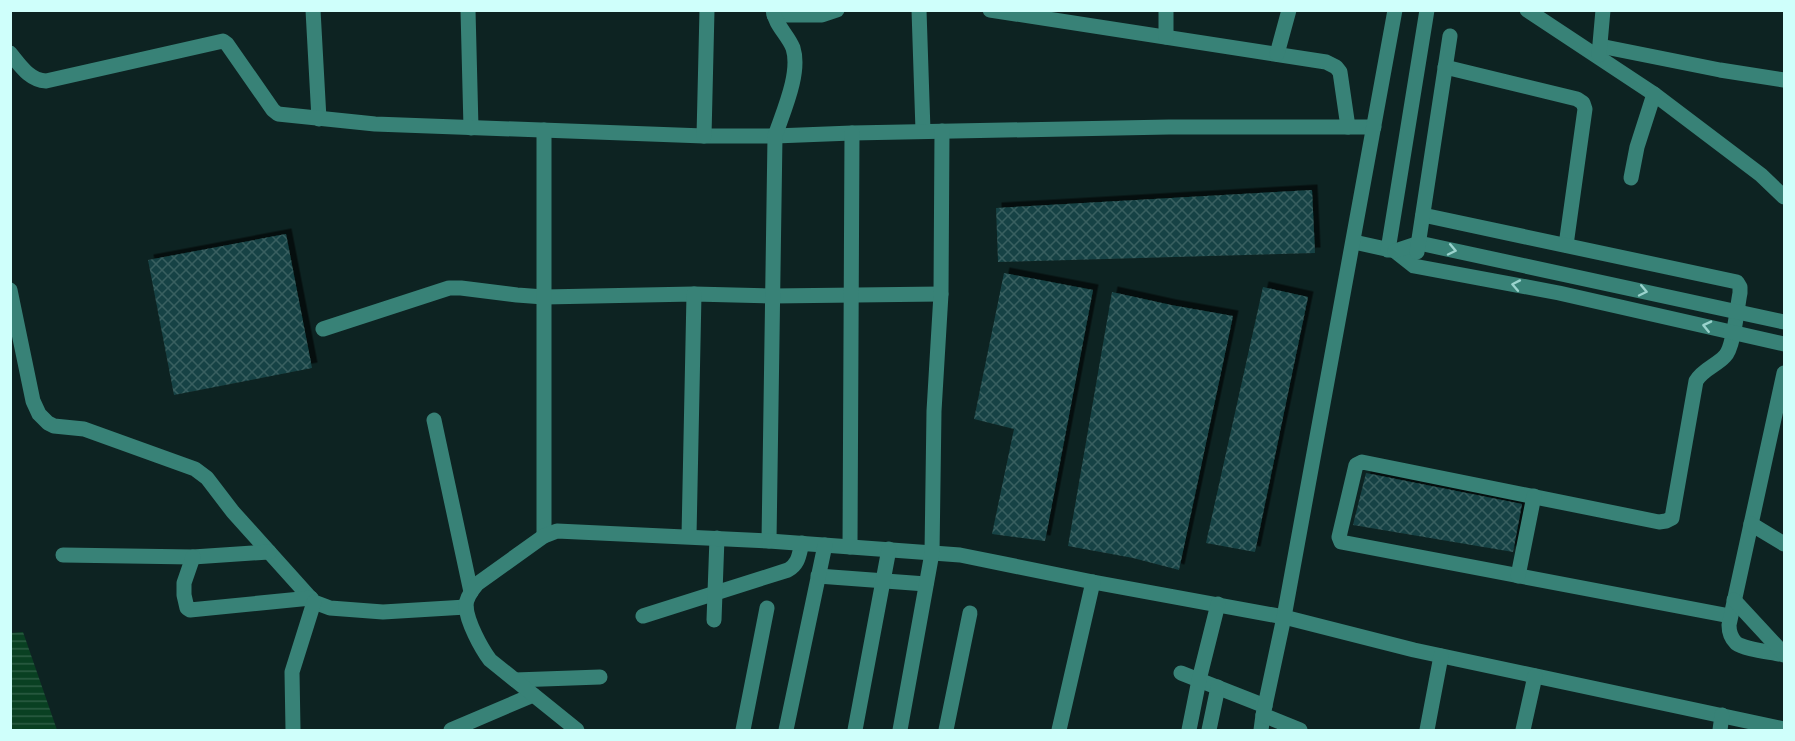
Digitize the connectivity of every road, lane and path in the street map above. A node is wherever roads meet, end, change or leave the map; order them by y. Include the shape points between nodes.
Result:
1 (313, 10) edge
2 (468, 10) edge
3 (707, 10) edge
4 (837, 10) edge
5 (919, 10) edge
6 (990, 10) edge
7 (1166, 10) edge
8 (1289, 10) edge
9 (1395, 10) edge
10 (1427, 10) edge
11 (1603, 10) edge
12 (1532, 12) edge
13 (773, 13) edge
14 (1035, 14) edge
15 (1450, 36) dead end
16 (1166, 37) junction
17 (1599, 52) junction
18 (10, 53) edge
19 (1277, 54) junction
20 (1445, 67) junction
21 (1785, 80) edge
22 (1654, 94) junction
23 (318, 118) junction
24 (1348, 127) junction
25 (1374, 127) junction
26 (471, 128) junction
27 (544, 130) junction
28 (923, 131) junction
29 (942, 131) junction
30 (852, 133) junction
31 (704, 136) junction
32 (775, 136) junction
33 (1631, 178) dead end
34 (1785, 197) edge
35 (1423, 215) junction
36 (1354, 242) junction
37 (1419, 243) junction
38 (1566, 245) junction
39 (1392, 250) junction
40 (1414, 266) junction
41 (1564, 274) junction
42 (10, 290) edge
43 (1559, 293) junction
44 (694, 294) junction
45 (941, 294) junction
46 (851, 295) junction
47 (772, 296) junction
48 (544, 297) junction
49 (1736, 311) junction
50 (1785, 322) edge
51 (323, 329) dead end
52 (1733, 332) junction
53 (1785, 344) edge
54 (1785, 373) edge
55 (434, 420) dead end
56 (1534, 496) junction
57 (1751, 524) junction
58 (544, 536) junction
59 (689, 536) junction
60 (717, 538) junction
61 (768, 541) junction
62 (802, 543) junction
63 (1785, 544) edge
64 (825, 545) junction
65 (850, 547) junction
66 (889, 549) junction
67 (269, 552) junction
68 (932, 553) junction
69 (63, 555) dead end
70 (193, 556) junction
71 (818, 576) junction
72 (1518, 576) junction
73 (882, 581) junction
74 (1093, 582) junction
75 (926, 584) junction
76 (715, 593) junction
77 (469, 599) junction
78 (313, 600) junction
79 (1734, 600) junction
80 (1218, 604) junction
81 (767, 608) dead end
82 (970, 613) dead end
83 (643, 616) dead end
84 (1730, 616) junction
85 (1284, 617) junction
86 (714, 620) dead end
87 (1782, 649) edge
88 (1441, 656) junction
89 (1181, 673) dead end
90 (1535, 676) junction
91 (600, 677) dead end
92 (515, 680) junction
93 (1198, 680) junction
94 (1218, 687) junction
95 (532, 695) junction
96 (1263, 717) edge
97 (1721, 723) edge
98 (1529, 729) edge
99 (1785, 729) edge
100 (293, 730) edge
101 (451, 730) edge
102 (577, 730) edge
103 (743, 730) edge
104 (786, 730) edge
105 (855, 730) edge
106 (900, 730) edge
107 (946, 730) edge
108 (1059, 730) edge
109 (1188, 730) edge
110 (1209, 730) edge
111 (1300, 730) edge
112 (1426, 730) edge

1 - 23 street
2 - 26 street
3 - 31 street
4 - 13 street via 822,15
5 - 28 street
6 - 14 street
7 - 16 street
8 - 19 street
9 - 25 street
10 - 39 street
11 - 17 street
12 - 17 street
13 - 32 street via 790,42 795,60
14 - 16 street
15 - 20 street
16 - 19 street
17 - 21 street
17 - 22 street
18 - 23 street via 28,75 46,81 222,41 273,110
19 - 24 street via 1336,67 1342,78
20 - 35 street
20 - 38 street via 1583,103
22 - 33 street
22 - 34 street
23 - 26 street
24 - 25 street
24 - 29 street
25 - 36 street
26 - 27 street
27 - 31 street
27 - 48 street
28 - 29 street
28 - 30 street
29 - 45 street
30 - 32 street
30 - 46 street
31 - 32 street
32 - 47 street
35 - 37 street
35 - 38 street
36 - 39 street
36 - 85 street
37 - 39 street
37 - 40 street
37 -> 41 street
38 - 49 street via 1737,282 1740,287
39 - 40 street
43 -> 40 street
41 - 43 street
41 -> 49 street
42 - 67 street via 39,414 54,426 84,429 195,469
52 -> 43 street
44 - 47 street
44 - 48 street
44 - 59 street
45 - 46 street
45 - 68 street
46 - 47 street
46 - 65 street
47 - 61 street
48 - 51 street via 448,288
48 - 58 street
49 - 50 street
49 - 52 street
52 - 53 street
52 - 56 street via 1727,355 1696,381 1672,518 1659,522
54 - 57 street
55 - 77 street
56 - 72 street
56 - 72 street via 1362,462 1356,465 1339,537 1345,544
57 - 63 street
57 - 79 street
58 - 59 street via 572,531
58 - 77 street via 477,584
59 - 60 street
60 - 61 street
60 - 76 street
61 - 62 street
62 - 64 street
62 - 76 street via 795,567
64 - 65 street
64 - 71 street
65 - 66 street
66 - 68 street
66 - 73 street
67 - 70 street
67 - 78 street
68 - 74 street
68 - 75 street
69 - 70 street
70 - 78 street via 184,589 190,610
71 - 73 street
71 - 104 street
72 - 84 street
73 - 75 street
73 - 105 street
74 - 80 street
74 - 108 street
75 - 106 street
76 - 83 street
76 - 86 street
77 - 78 street via 383,612 330,608
77 - 92 street via 472,626 483,652
78 - 100 street via 292,672
79 - 84 street
79 - 87 street
80 - 85 street
80 - 93 street
81 - 103 street
82 - 107 street
84 - 87 street via 1735,642
85 - 88 street
85 - 96 street
88 - 90 street
88 - 112 street
89 - 93 street
90 - 97 street
90 - 98 street
91 - 92 street
92 - 95 street
93 - 94 street
93 - 109 street
94 - 96 street
94 - 110 street
95 - 101 street
95 - 102 street
96 - 111 street
97 - 99 street

